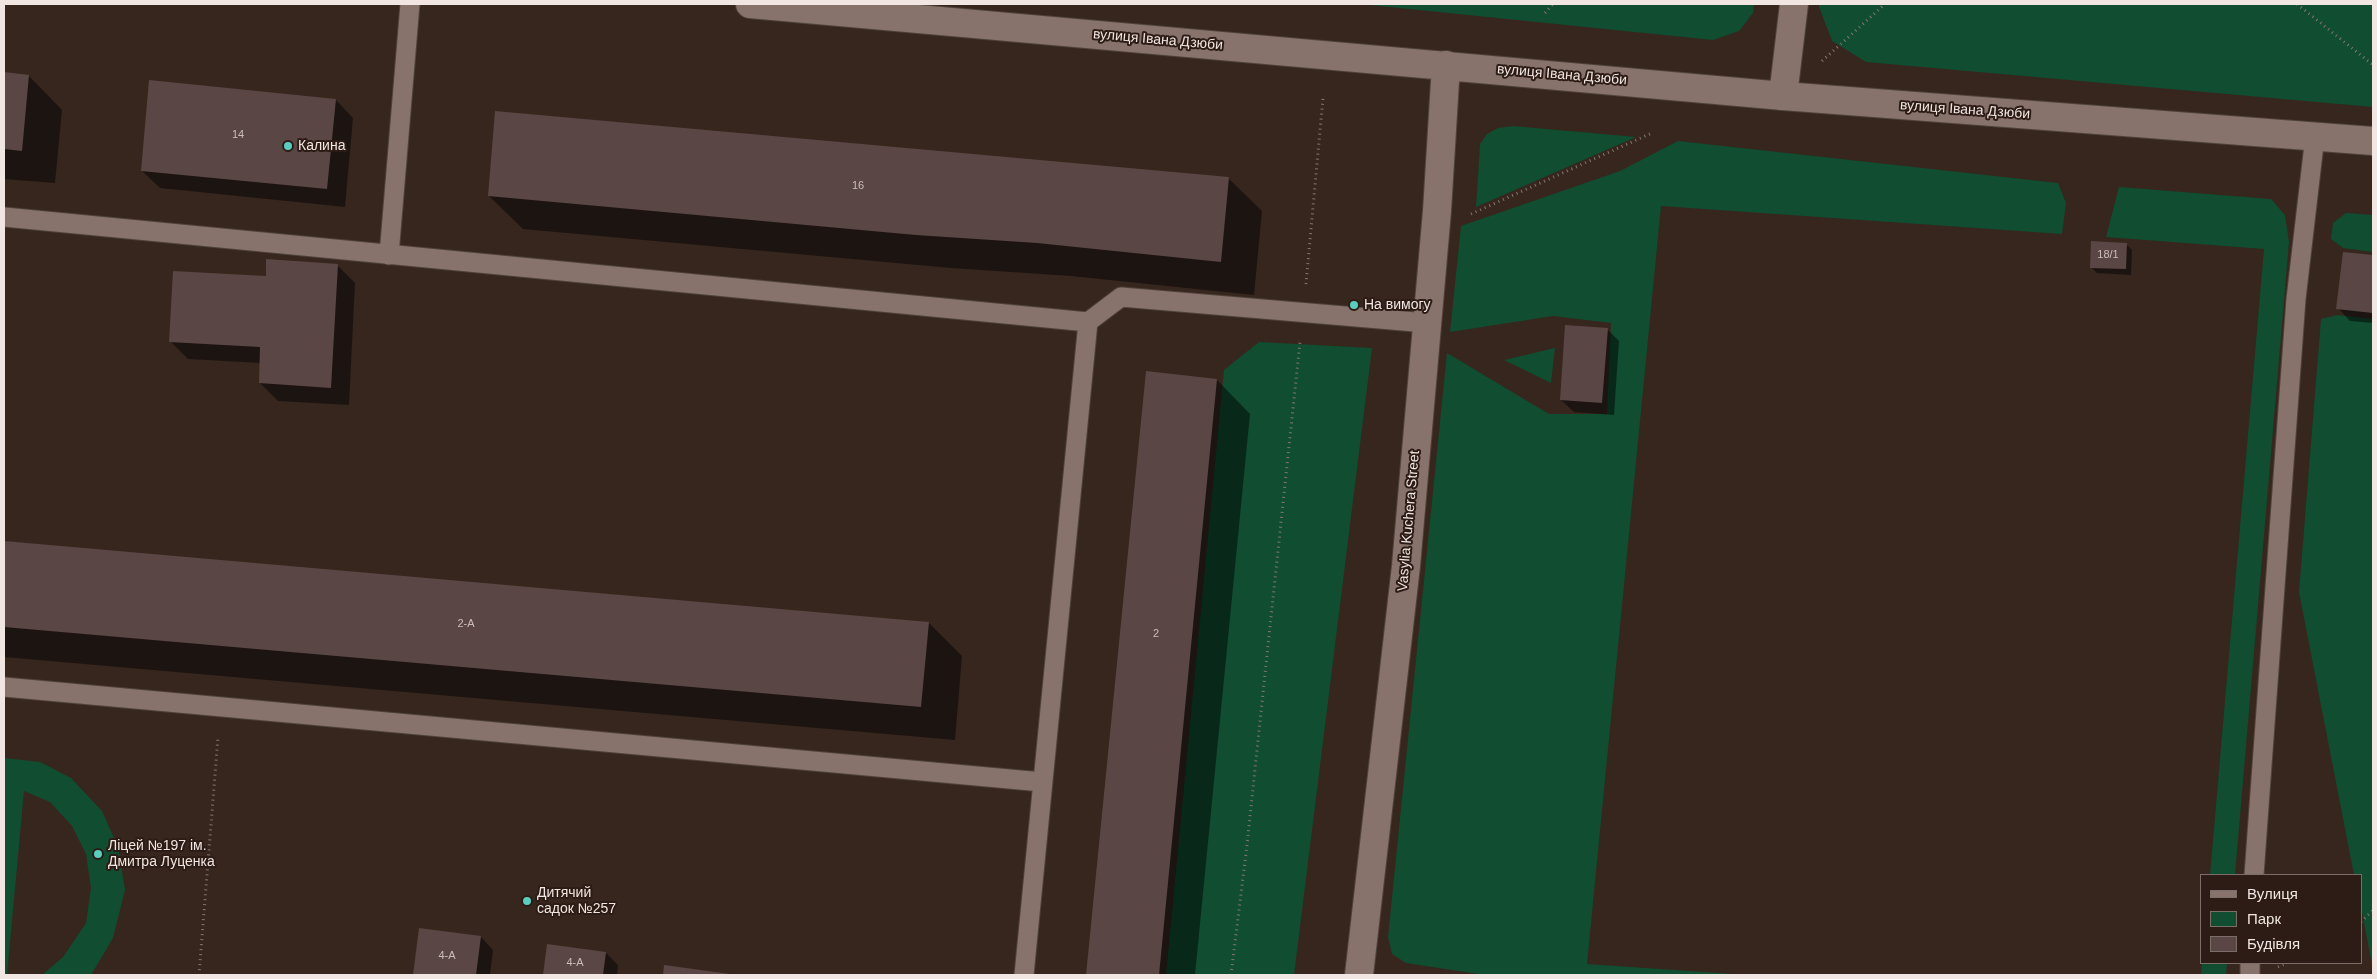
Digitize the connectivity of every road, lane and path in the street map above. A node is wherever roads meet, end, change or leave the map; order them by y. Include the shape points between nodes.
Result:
1 (410, 4) edge
2 (750, 4) edge
3 (1553, 4) edge
4 (1794, 4) edge
5 (1885, 4) edge
6 (2297, 4) edge
7 (1545, 14) dead end
8 (1446, 65) junction
9 (2373, 65) edge
10 (1783, 96) junction
11 (1323, 98) dead end
12 (1652, 133) dead end
13 (2315, 136) junction
14 (2373, 141) edge
15 (1468, 216) dead end
16 (4, 217) edge
17 (389, 255) junction
18 (1303, 312) junction
19 (1088, 322) junction
20 (1427, 323) junction
21 (4, 687) edge
22 (221, 707) junction
23 (1042, 782) junction
24 (2254, 874) edge
25 (2373, 910) edge
26 (2362, 921) edge
27 (1363, 974) edge
28 (199, 975) edge
29 (1024, 975) edge
30 (1231, 975) edge

1 - 17 lane
2 - 8 main road, вулиця Івана Дзюби
3 - 7 path
4 - 10 main road
5 - 10 path
6 - 9 path
8 - 10 main road, вулиця Івана Дзюби
8 - 20 main road, Vasylia Kuchera Street
10 - 13 main road, вулиця Івана Дзюби
11 - 18 path
12 - 15 path
13 - 14 main road, вулиця Івана Дзюби
13 - 24 lane via 2296,300
16 - 17 lane
17 - 19 lane
18 - 19 lane via 1121,297
18 - 20 lane
18 - 30 path
19 - 23 lane
20 - 27 main road, Vasylia Kuchera Street via 1406,566
21 - 22 lane
22 - 23 lane
22 - 28 path
23 - 29 lane
25 - 26 path

